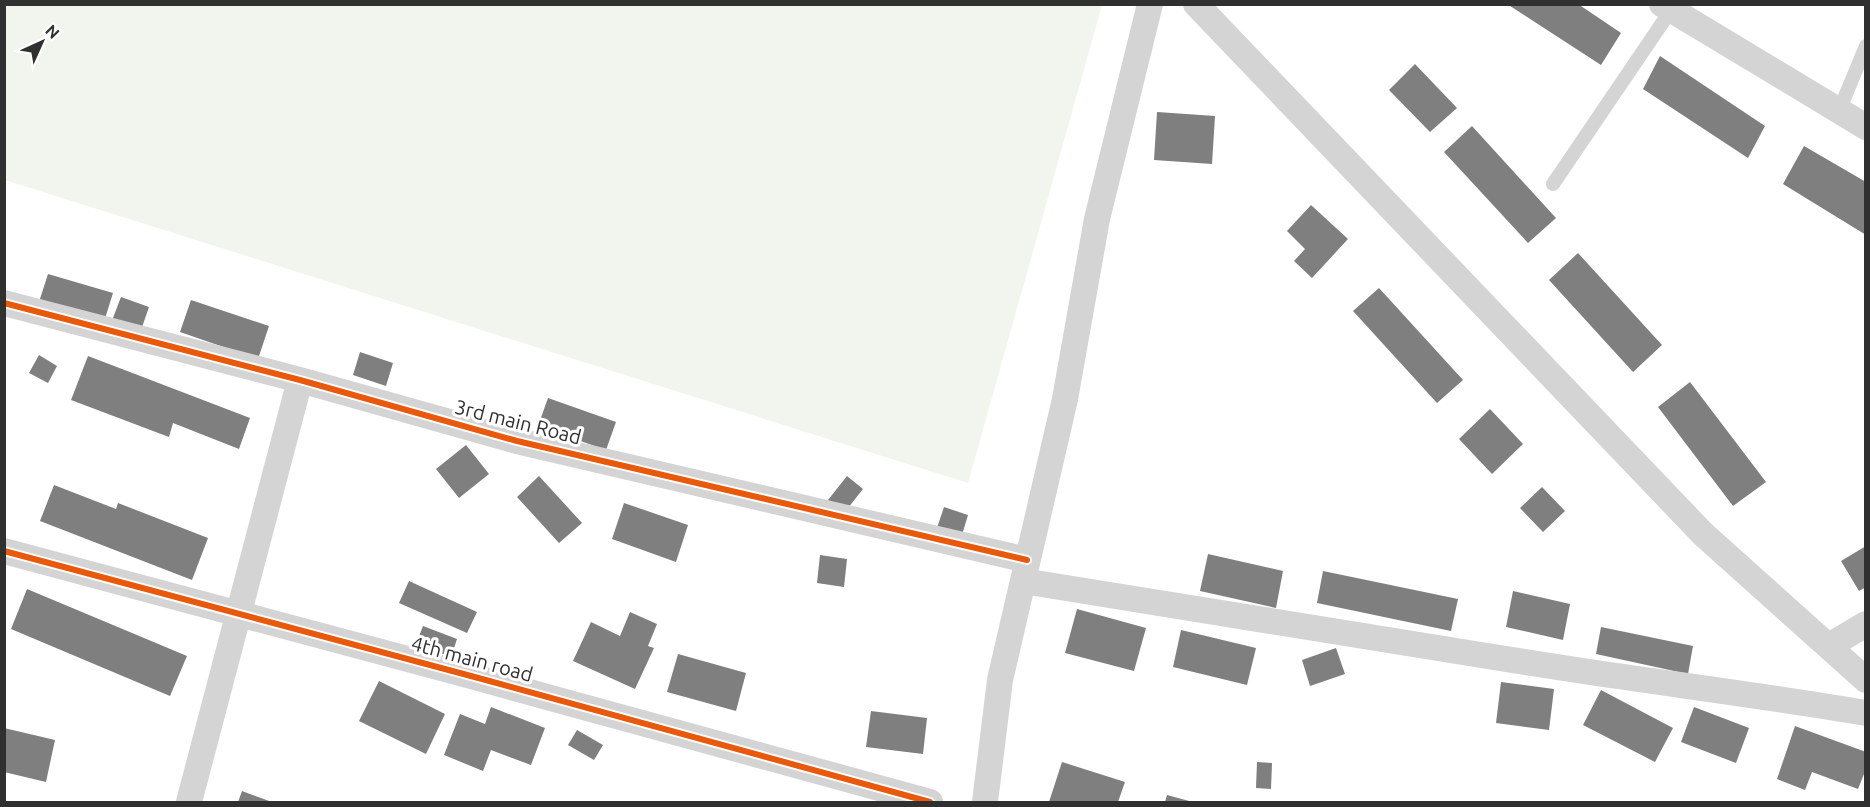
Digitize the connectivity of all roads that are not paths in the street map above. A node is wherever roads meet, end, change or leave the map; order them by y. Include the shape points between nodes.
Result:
1 (1150, 4) edge
2 (1197, 4) edge
3 (1667, 7) edge
4 (1866, 46) edge
5 (1839, 111) junction
6 (1866, 127) edge
7 (1554, 184) dead end
8 (4, 303) edge
9 (300, 380) junction
10 (4, 550) edge
11 (1025, 571) junction
12 (239, 614) junction
13 (1866, 624) edge
14 (1829, 646) junction
15 (1866, 680) edge
16 (1866, 713) edge
17 (189, 802) edge
18 (930, 802) edge
19 (985, 802) edge

1 - 11 street via 1098,219 1065,399
2 - 14 street via 1703,534
3 - 5 street
3 - 7 lane
4 - 5 lane
5 - 6 street
8 - 9 street, 3rd main Road
9 - 11 street, 3rd main Road via 517,441
9 - 12 street
10 - 12 street, 4th main road
11 - 16 street, 3rd main Road via 1348,634
11 - 19 street via 1000,680
12 - 17 street
12 - 18 street, 4th main road
13 - 14 street
14 - 15 street

